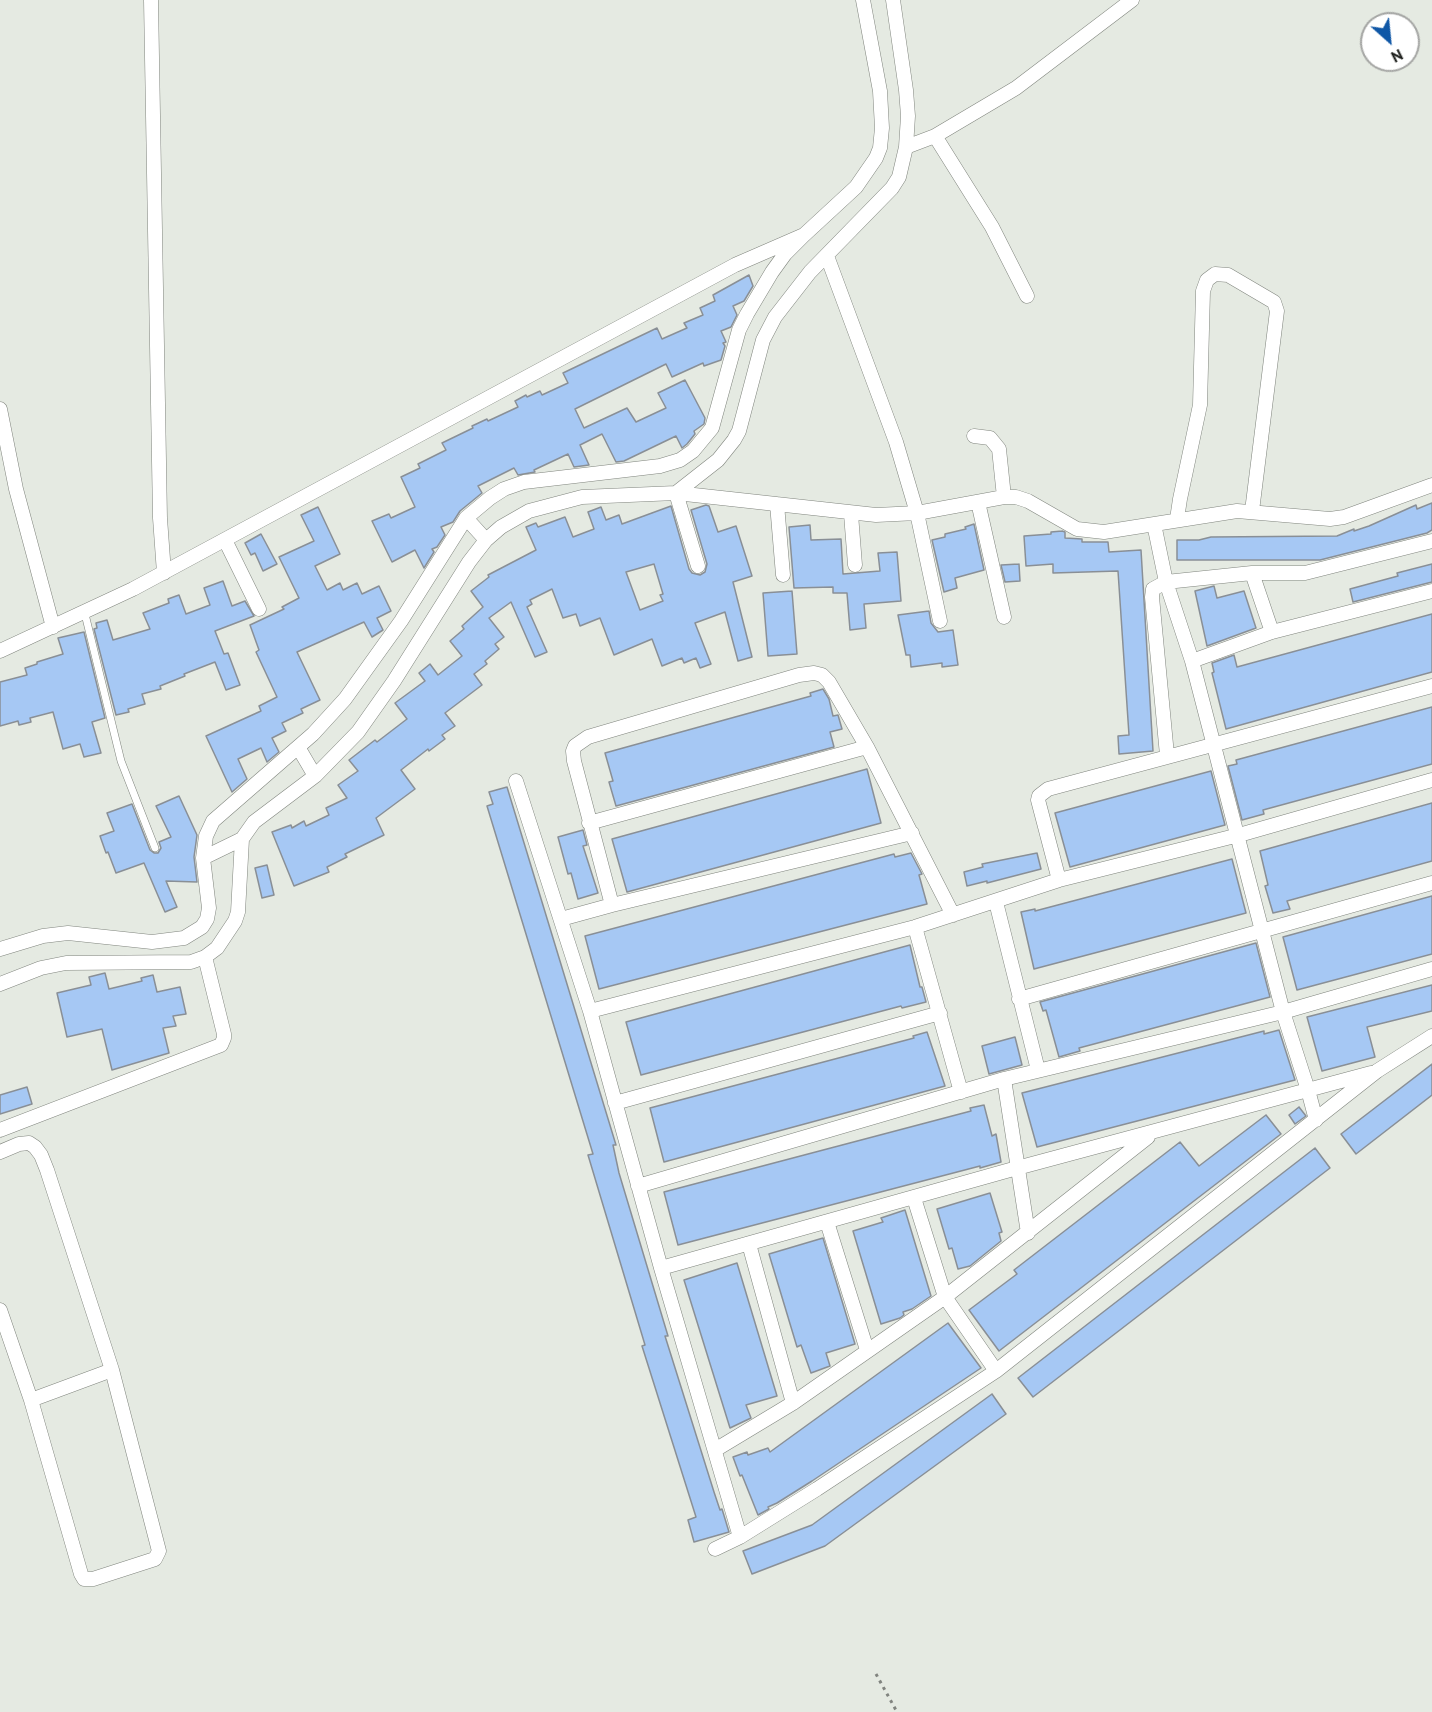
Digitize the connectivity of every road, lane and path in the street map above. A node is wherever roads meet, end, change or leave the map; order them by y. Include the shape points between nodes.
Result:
1 (151, 0) edge
2 (863, 0) edge
3 (893, 0) edge
4 (1132, 0) edge
5 (934, 136) junction
6 (906, 147) junction
7 (804, 235) junction
8 (827, 256) junction
9 (1027, 296) dead end
10 (750, 335) junction
11 (0, 409) edge
12 (974, 436) dead end
13 (599, 483) junction
14 (1432, 485) edge
15 (676, 493) junction
16 (1004, 497) junction
17 (978, 502) junction
18 (777, 504) junction
19 (1252, 511) junction
20 (917, 513) junction
21 (851, 514) junction
22 (468, 519) junction
23 (1178, 519) junction
24 (1154, 524) junction
25 (483, 536) junction
26 (225, 540) junction
27 (1432, 541) edge
28 (855, 565) dead end
29 (698, 566) dead end
30 (164, 573) junction
31 (1252, 573) junction
32 (783, 575) dead end
33 (1166, 582) junction
34 (1432, 591) edge
35 (259, 609) dead end
36 (84, 610) junction
37 (1004, 617) dead end
38 (940, 621) dead end
39 (53, 627) junction
40 (1272, 632) junction
41 (0, 651) edge
42 (1192, 661) junction
43 (1432, 686) edge
44 (1214, 745) junction
45 (867, 747) junction
46 (299, 749) junction
47 (1167, 755) junction
48 (312, 773) junction
49 (1432, 780) edge
50 (516, 781) dead end
51 (589, 823) junction
52 (912, 833) junction
53 (1239, 835) junction
54 (236, 842) junction
55 (155, 848) dead end
56 (207, 856) junction
57 (1059, 879) junction
58 (1432, 883) edge
59 (996, 902) junction
60 (612, 905) junction
61 (953, 915) junction
62 (561, 919) junction
63 (915, 927) junction
64 (1263, 931) junction
65 (0, 948) edge
66 (206, 957) junction
67 (1432, 969) edge
68 (0, 984) edge
69 (1019, 999) junction
70 (590, 1011) junction
71 (1283, 1011) junction
72 (940, 1013) junction
73 (1432, 1036) edge
74 (1038, 1070) junction
75 (1377, 1071) junction
76 (1004, 1079) junction
77 (1308, 1090) junction
78 (961, 1092) junction
79 (615, 1103) junction
80 (1316, 1120) junction
81 (0, 1130) edge
82 (1153, 1133) junction
83 (0, 1152) edge
84 (1017, 1168) junction
85 (638, 1186) junction
86 (914, 1198) junction
87 (827, 1222) junction
88 (1028, 1233) junction
89 (749, 1244) junction
90 (661, 1268) junction
91 (945, 1297) junction
92 (0, 1310) edge
93 (867, 1350) junction
94 (112, 1370) junction
95 (996, 1371) junction
96 (31, 1400) junction
97 (793, 1402) junction
98 (715, 1450) junction
99 (740, 1537) junction
100 (715, 1549) dead end
101 (876, 1674) dead end
102 (897, 1712) edge

1 - 30 street
2 - 7 street via 880,91 880,148 856,187
3 - 6 street via 906,90
4 - 5 street via 1016,88
5 - 6 street
5 - 9 street via 992,227
6 - 8 street via 902,168 892,188
7 - 10 street via 772,272
7 - 26 street via 735,265
8 - 10 street via 776,317
8 - 20 street via 896,442
10 - 13 street via 712,428 693,451 680,460
10 - 15 street via 739,430 718,460
11 - 39 street via 16,489
12 - 16 street via 990,438 999,448
13 - 15 street
13 - 22 street via 524,482 490,498
13 - 25 street via 582,497 529,511
14 - 19 street via 1344,517
15 - 18 street
15 - 29 street
16 - 17 street
16 - 24 street via 1028,501 1077,530 1092,532
17 - 20 street
17 - 37 street
18 - 21 street
18 - 32 street
19 - 23 street
19 - 23 street via 1277,311 1274,302 1228,275 1215,274 1207,280 1203,291 1200,405
20 - 21 street
20 - 38 street
21 - 28 street
22 - 25 street
22 - 46 street via 373,663
23 - 24 street
24 - 33 street
25 - 48 street via 470,562 358,732
26 - 30 street
26 - 35 street
27 - 31 street via 1305,573
30 - 36 street
31 - 33 street
31 - 40 street
33 - 42 street
33 - 47 street via 1152,593
34 - 40 street
36 - 39 street
36 - 55 lane via 122,761
39 - 41 street
40 - 42 street
42 - 44 street
43 - 44 street
44 - 47 street
44 - 53 street
45 - 51 street
45 - 51 street via 829,682 814,673 799,675 578,743 573,751 574,761
45 - 52 street
46 - 48 street
46 - 56 street via 213,821 206,836
47 - 57 street via 1048,789 1040,796 1039,809
48 - 54 street
49 - 53 street
50 - 62 street
51 - 60 street
52 - 60 street
52 - 61 street
53 - 57 street
53 - 64 street
54 - 56 street
54 - 66 street via 236,921
56 - 65 street via 207,919 184,938 152,942 68,933
57 - 59 street
58 - 64 street
59 - 61 street
59 - 69 street
60 - 62 street
61 - 63 street
62 - 70 street
63 - 70 street
63 - 72 street
64 - 69 street
64 - 71 street
66 - 68 street via 190,962 66,963
66 - 81 street via 224,1034 221,1045
67 - 71 street
69 - 74 street
70 - 79 street
71 - 74 street
71 - 77 street
72 - 78 street
72 - 79 street
73 - 75 street
74 - 76 street
75 - 77 street
75 - 80 street
76 - 78 street
76 - 84 street
77 - 80 street
77 - 82 street
78 - 85 street
79 - 85 street
80 - 95 street
82 - 84 street
82 - 88 street
83 - 94 street via 29,1143 41,1155
84 - 86 street
84 - 88 street
85 - 90 street
86 - 87 street
86 - 91 street
87 - 89 street
87 - 93 street
88 - 91 street
89 - 90 street
89 - 97 street
90 - 98 street
91 - 93 street
91 - 95 street
92 - 96 street
93 - 97 street
94 - 96 street
94 - 96 street via 159,1551 152,1560 93,1579 84,1578 78,1569
95 - 99 street
97 - 98 street
98 - 99 street
99 - 100 street
101 - 102 path

